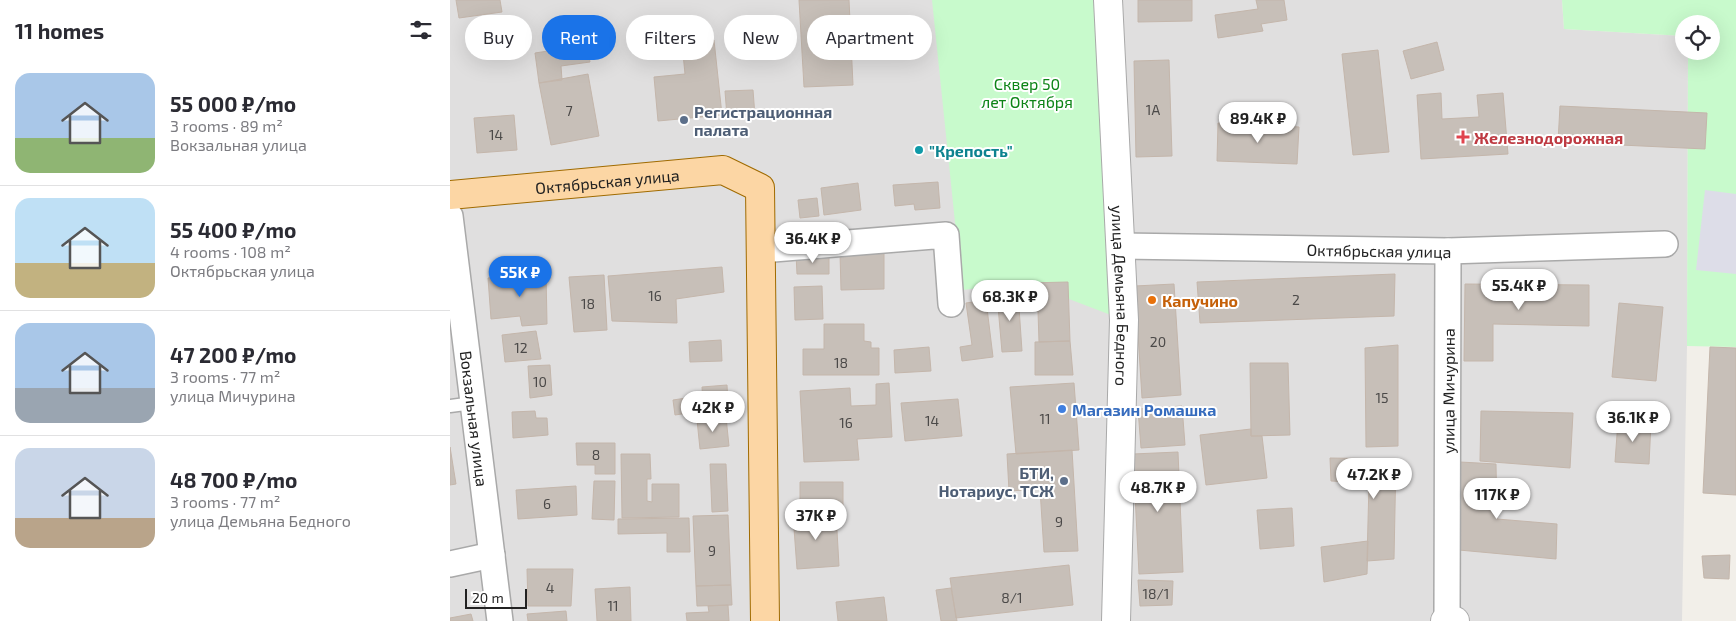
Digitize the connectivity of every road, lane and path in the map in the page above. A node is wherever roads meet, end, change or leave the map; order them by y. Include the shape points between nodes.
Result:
1 (1108, 0) edge
2 (450, 195) edge
3 (450, 216) edge
4 (1665, 244) dead end
5 (1121, 246) junction
6 (761, 250) junction
7 (1448, 251) junction
8 (951, 304) dead end
9 (462, 404) edge
10 (492, 556) junction
11 (450, 564) edge
12 (500, 621) edge
13 (765, 621) edge
14 (1116, 621) edge
15 (1446, 621) edge
16 (1455, 621) edge

1 - 5 street, улица Демьяна Бедного
2 - 6 main road, Октябрьская улица via 723,170 760,188
3 - 9 street, Вокзальная улица
4 - 7 street, Октябрьская улица
5 - 7 street, Октябрьская улица
5 - 14 street, улица Демьяна Бедного via 1124,320
6 - 8 street via 946,235
6 - 13 main road
7 - 15 street, улица Мичурина
9 - 10 street, Вокзальная улица
10 - 11 street
10 - 12 street, Вокзальная улица
15 - 16 street

